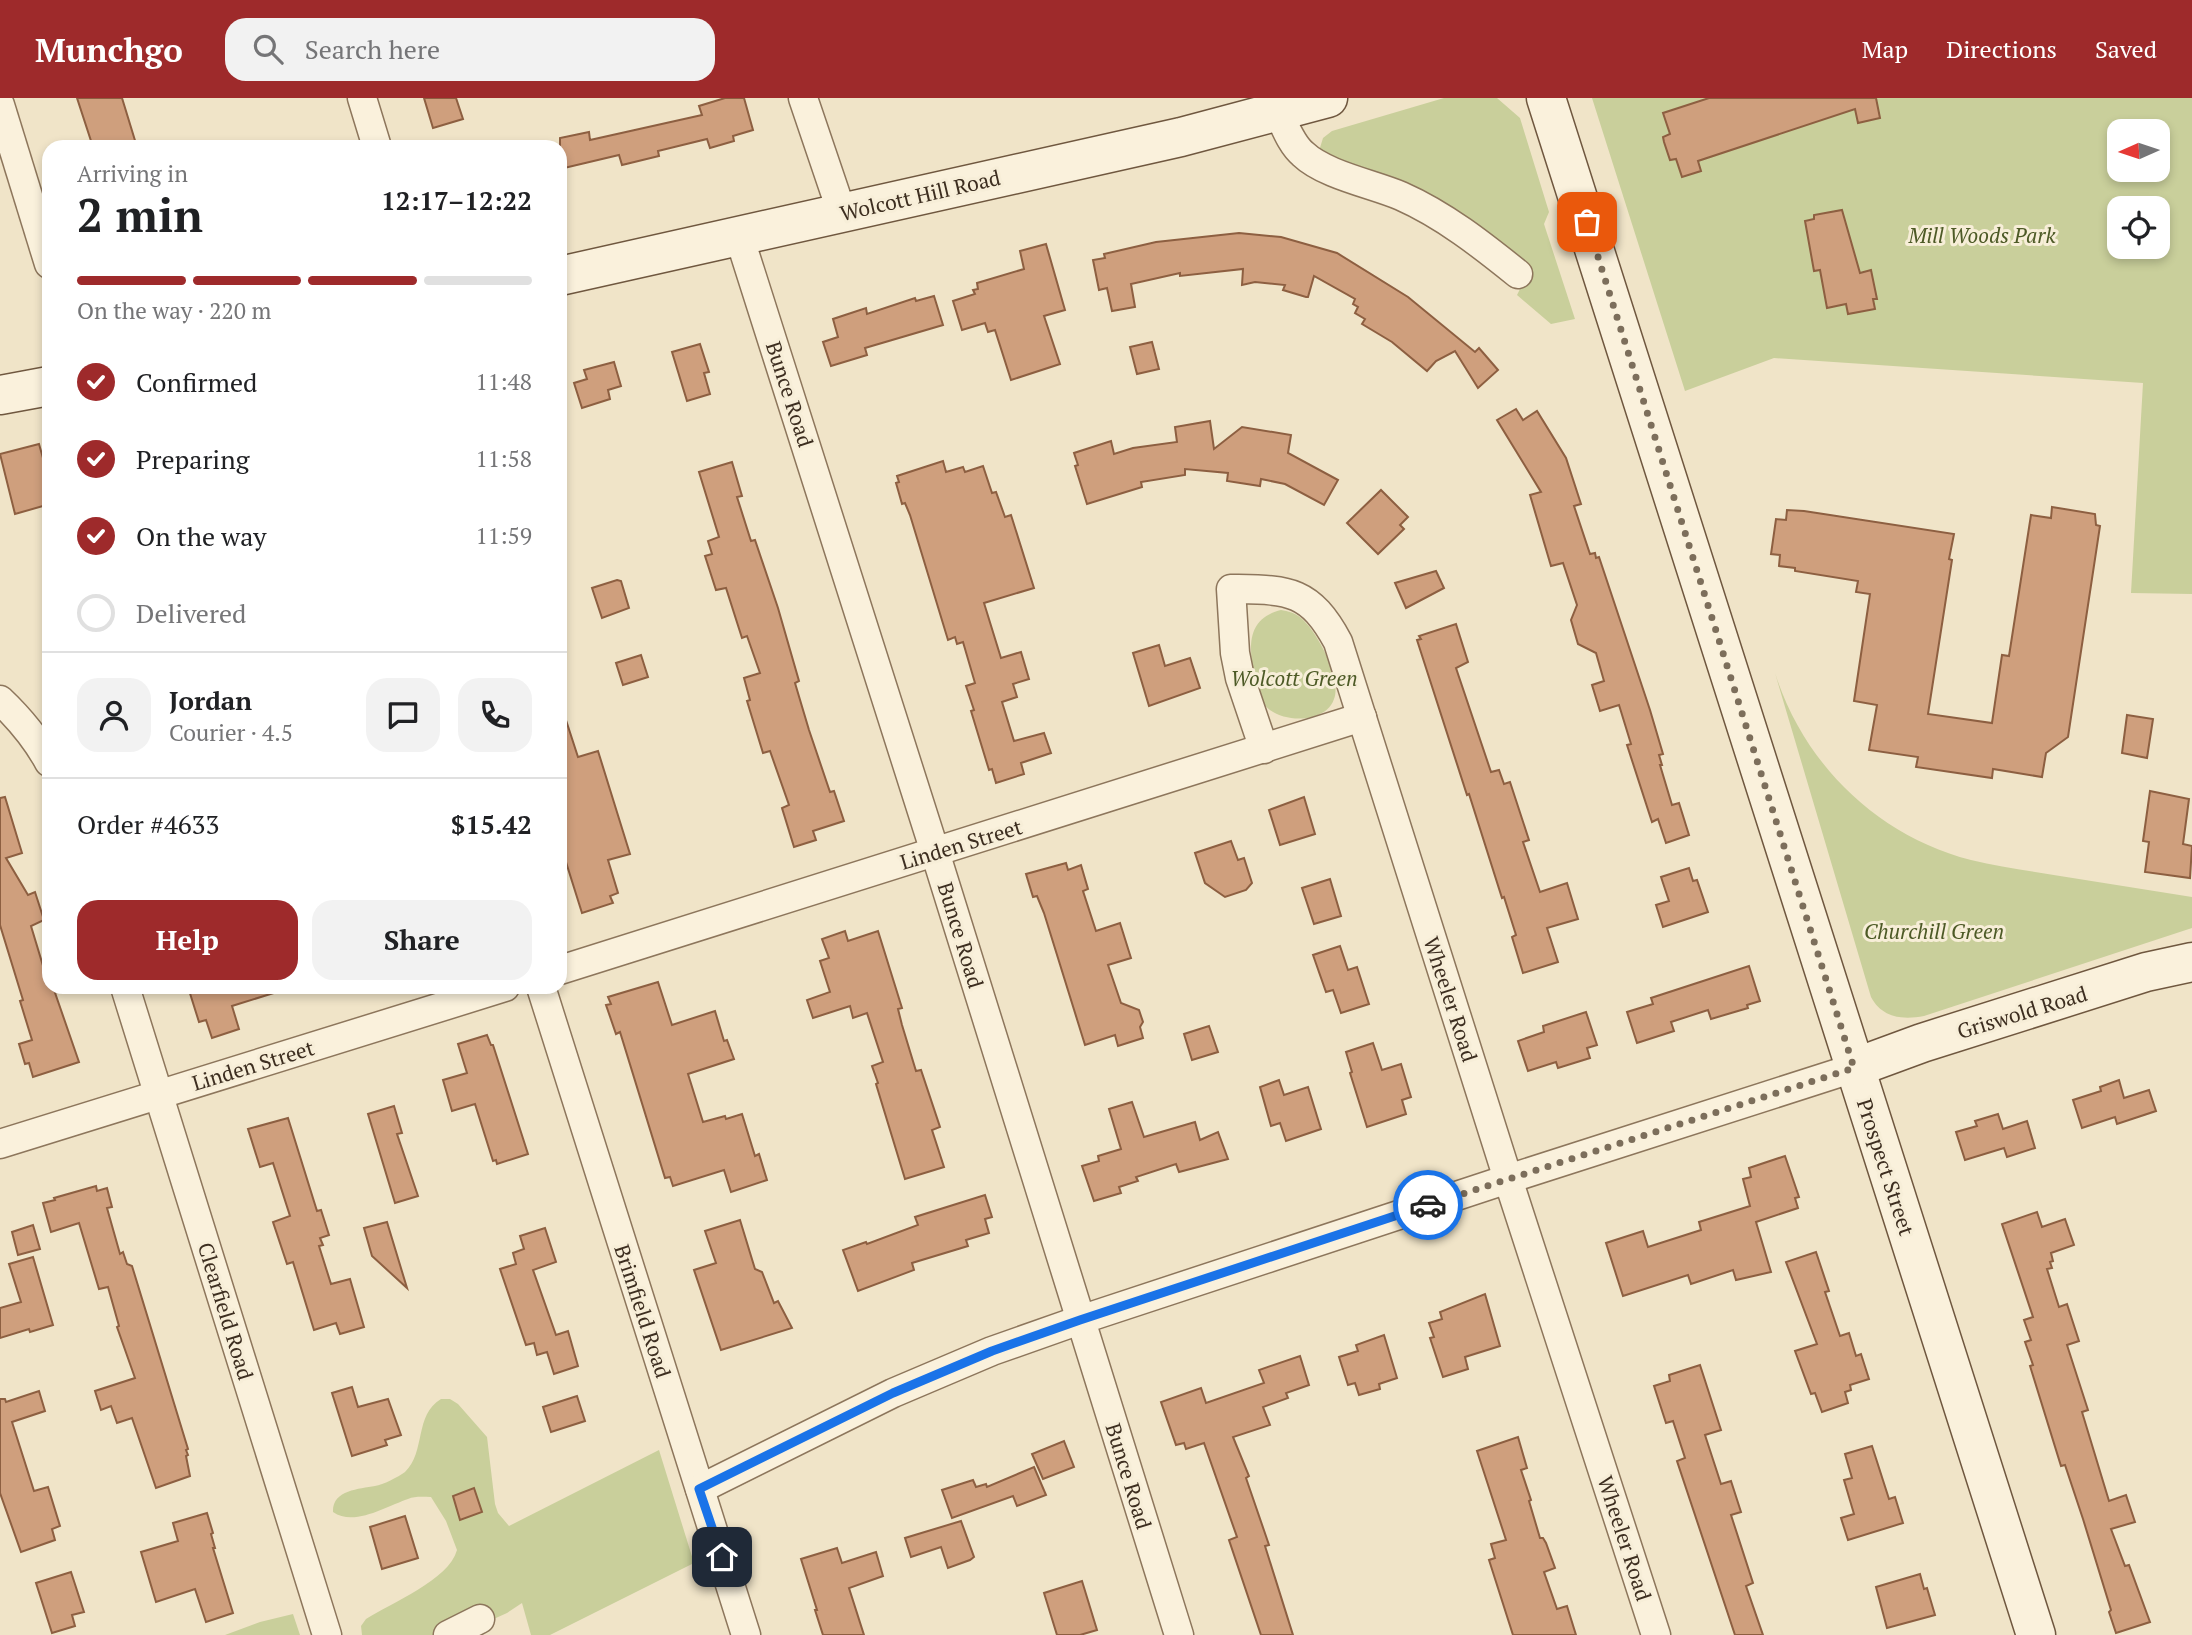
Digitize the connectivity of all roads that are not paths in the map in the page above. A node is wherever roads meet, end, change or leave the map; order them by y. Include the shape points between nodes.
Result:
1 (362, 98) edge
2 (803, 98) edge
3 (1328, 98) edge
4 (1546, 98) edge
5 (0, 104) edge
6 (1278, 112) junction
7 (375, 140) edge
8 (842, 213) junction
9 (739, 236) junction
10 (42, 241) edge
11 (567, 274) edge
12 (1518, 274) dead end
13 (42, 387) edge
14 (0, 395) edge
15 (0, 701) edge
16 (1362, 717) junction
17 (1264, 749) junction
18 (42, 750) edge
19 (935, 852) junction
20 (2192, 962) edge
21 (567, 968) edge
22 (127, 994) edge
23 (482, 994) edge
24 (543, 994) edge
25 (1854, 1068) junction
26 (159, 1094) junction
27 (0, 1144) edge
28 (1508, 1179) junction
29 (1080, 1320) junction
30 (699, 1489) junction
31 (480, 1619) dead end
32 (327, 1635) edge
33 (448, 1635) edge
34 (746, 1635) edge
35 (1179, 1635) edge
36 (1656, 1635) edge
37 (2036, 1635) edge

1 - 7 street
2 - 8 street
3 - 6 main road, Wolcott Hill Road
4 - 25 main road, Prospect Street
5 - 10 street
6 - 8 main road, Wolcott Hill Road
6 - 12 street via 1303,154 1405,198
8 - 9 main road, Wolcott Hill Road
9 - 11 main road, Wolcott Hill Road
9 - 19 street, Bunce Road
13 - 14 main road
15 - 18 street
16 - 17 street, Linden Street
16 - 17 street, Wheeler Road via 1338,642 1311,603 1290,593 1231,589 1238,665
16 - 28 street, Wheeler Road
17 - 19 street, Linden Street
19 - 21 street, Linden Street
19 - 29 street, Bunce Road
20 - 25 main road, Griswold Road via 2146,972
22 - 26 street, Clearfield Road
23 - 26 street, Linden Street
24 - 30 street, Brimfield Road
25 - 28 street
25 - 37 main road, Prospect Street
26 - 27 street, Linden Street
26 - 32 street, Clearfield Road
28 - 29 street
28 - 36 street, Wheeler Road
29 - 30 street via 903,1388
29 - 35 street, Bunce Road
30 - 34 street, Brimfield Road
31 - 33 street

